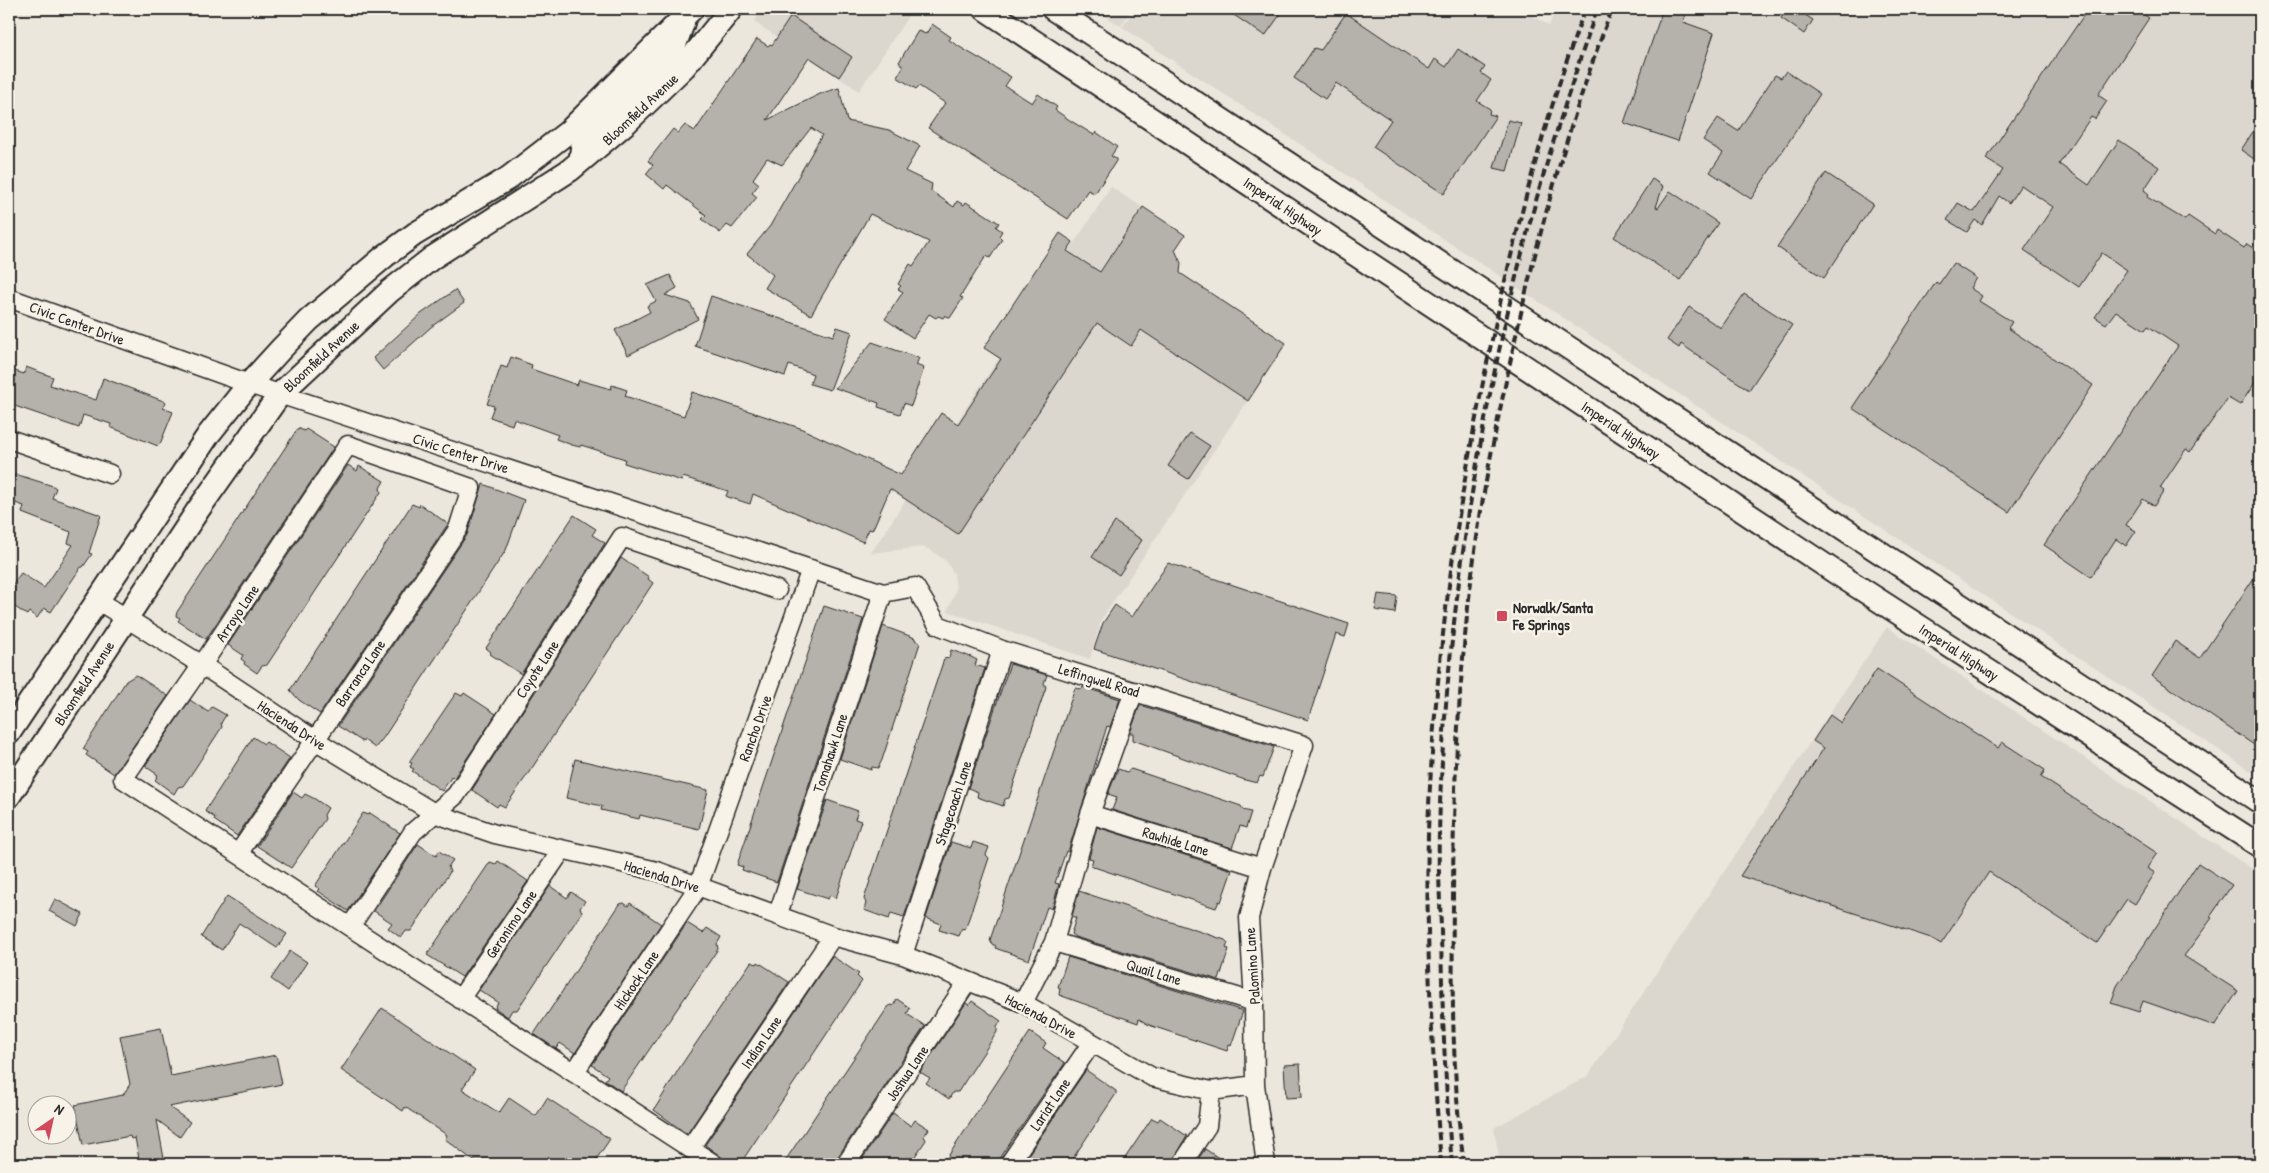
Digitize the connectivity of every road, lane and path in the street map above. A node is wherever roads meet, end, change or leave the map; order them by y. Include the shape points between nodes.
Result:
1 (731, 9) edge
2 (985, 9) edge
3 (1053, 9) edge
4 (688, 13) edge
5 (581, 161) junction
6 (491, 188) junction
7 (504, 213) junction
8 (9, 298) edge
9 (249, 384) junction
10 (280, 394) junction
11 (9, 439) edge
12 (110, 474) dead end
13 (471, 488) joint
14 (811, 569) junction
15 (915, 587) joint
16 (777, 590) dead end
17 (883, 593) junction
18 (97, 600) junction
19 (126, 620) junction
20 (1002, 650) junction
21 (202, 666) junction
22 (1134, 691) junction
23 (10, 731) edge
24 (315, 740) junction
25 (1304, 745) joint
26 (40, 750) junction
27 (9, 796) edge
28 (2260, 802) edge
29 (434, 814) junction
30 (1090, 814) junction
31 (2260, 846) edge
32 (562, 850) junction
33 (238, 854) junction
34 (1262, 868) junction
35 (698, 887) junction
36 (778, 914) junction
37 (350, 927) junction
38 (833, 936) junction
39 (1054, 942) junction
40 (903, 955) junction
41 (968, 981) junction
42 (460, 999) junction
43 (1254, 1002) junction
44 (1023, 1003) junction
45 (1091, 1044) junction
46 (574, 1073) junction
47 (1255, 1086) junction
48 (1211, 1091) junction
49 (690, 1148) junction
50 (714, 1164) edge
51 (846, 1164) edge
52 (1009, 1164) edge
53 (1182, 1164) edge
54 (1266, 1164) edge

1 - 5 main road, Bloomfield Avenue via 684,67 628,122
2 - 31 main road, Imperial Highway via 1850,582
3 - 28 main road
4 - 5 main road via 670,58 583,140
4 - 6 main road, Bloomfield Avenue via 568,132
5 - 7 main road, Bloomfield Avenue
6 - 7 main road
6 - 9 main road, Bloomfield Avenue via 385,256 309,320
7 - 10 main road, Bloomfield Avenue via 432,258 390,291
8 - 9 street, Civic Center Drive
9 - 10 street, Civic Center Drive
9 - 18 main road, Bloomfield Avenue via 209,434
10 - 14 street, Civic Center Drive
10 - 19 main road, Bloomfield Avenue
11 - 12 street
13 - 21 street, Arroyo Lane via 348,445
13 - 24 street, Barranca Lane via 458,529
14 - 17 street, Civic Center Drive
14 - 35 street, Rancho Drive
15 - 17 street, Civic Center Drive
15 - 20 street, Leffingwell Road via 938,625
16 - 29 street, Coyote Lane via 622,537 456,795
17 - 36 street, Tomahawk Lane
18 - 19 street, Hacienda Drive
18 - 23 main road, Bloomfield Avenue
19 - 21 street, Hacienda Drive
19 - 26 main road, Bloomfield Avenue
20 - 22 street, Leffingwell Road
20 - 40 street, Stagecoach Lane
21 - 24 street, Hacienda Drive
21 - 33 street, Arroyo Lane via 123,779
22 - 25 street, Leffingwell Road
22 - 30 street
23 - 26 main road
24 - 29 street, Hacienda Drive
24 - 33 street, Barranca Lane
25 - 34 street, Palomino Lane
26 - 27 main road, Bloomfield Avenue
29 - 32 street, Hacienda Drive via 495,834
29 - 37 street, Coyote Lane via 413,832
30 - 34 street, Rawhide Lane
30 - 39 street
32 - 35 street, Hacienda Drive via 657,872
32 - 42 street, Geronimo Lane
33 - 37 street
34 - 43 street, Palomino Lane via 1249,918
35 - 36 street, Hacienda Drive
35 - 46 street, Hickock Lane
36 - 38 street, Hacienda Drive
37 - 42 street
38 - 40 street, Hacienda Drive
38 - 49 street, Indian Lane
39 - 43 street, Quail Lane
39 - 44 street
40 - 41 street, Hacienda Drive
41 - 44 street, Hacienda Drive
41 - 51 street, Joshua Lane
42 - 46 street
43 - 47 street, Palomino Lane
44 - 45 street, Hacienda Drive
45 - 48 street, Hacienda Drive via 1152,1077
45 - 52 street, Lariat Lane
46 - 49 street
47 - 48 street, Hacienda Drive
47 - 54 street, Palomino Lane
48 - 53 street via 1207,1126
49 - 50 street

